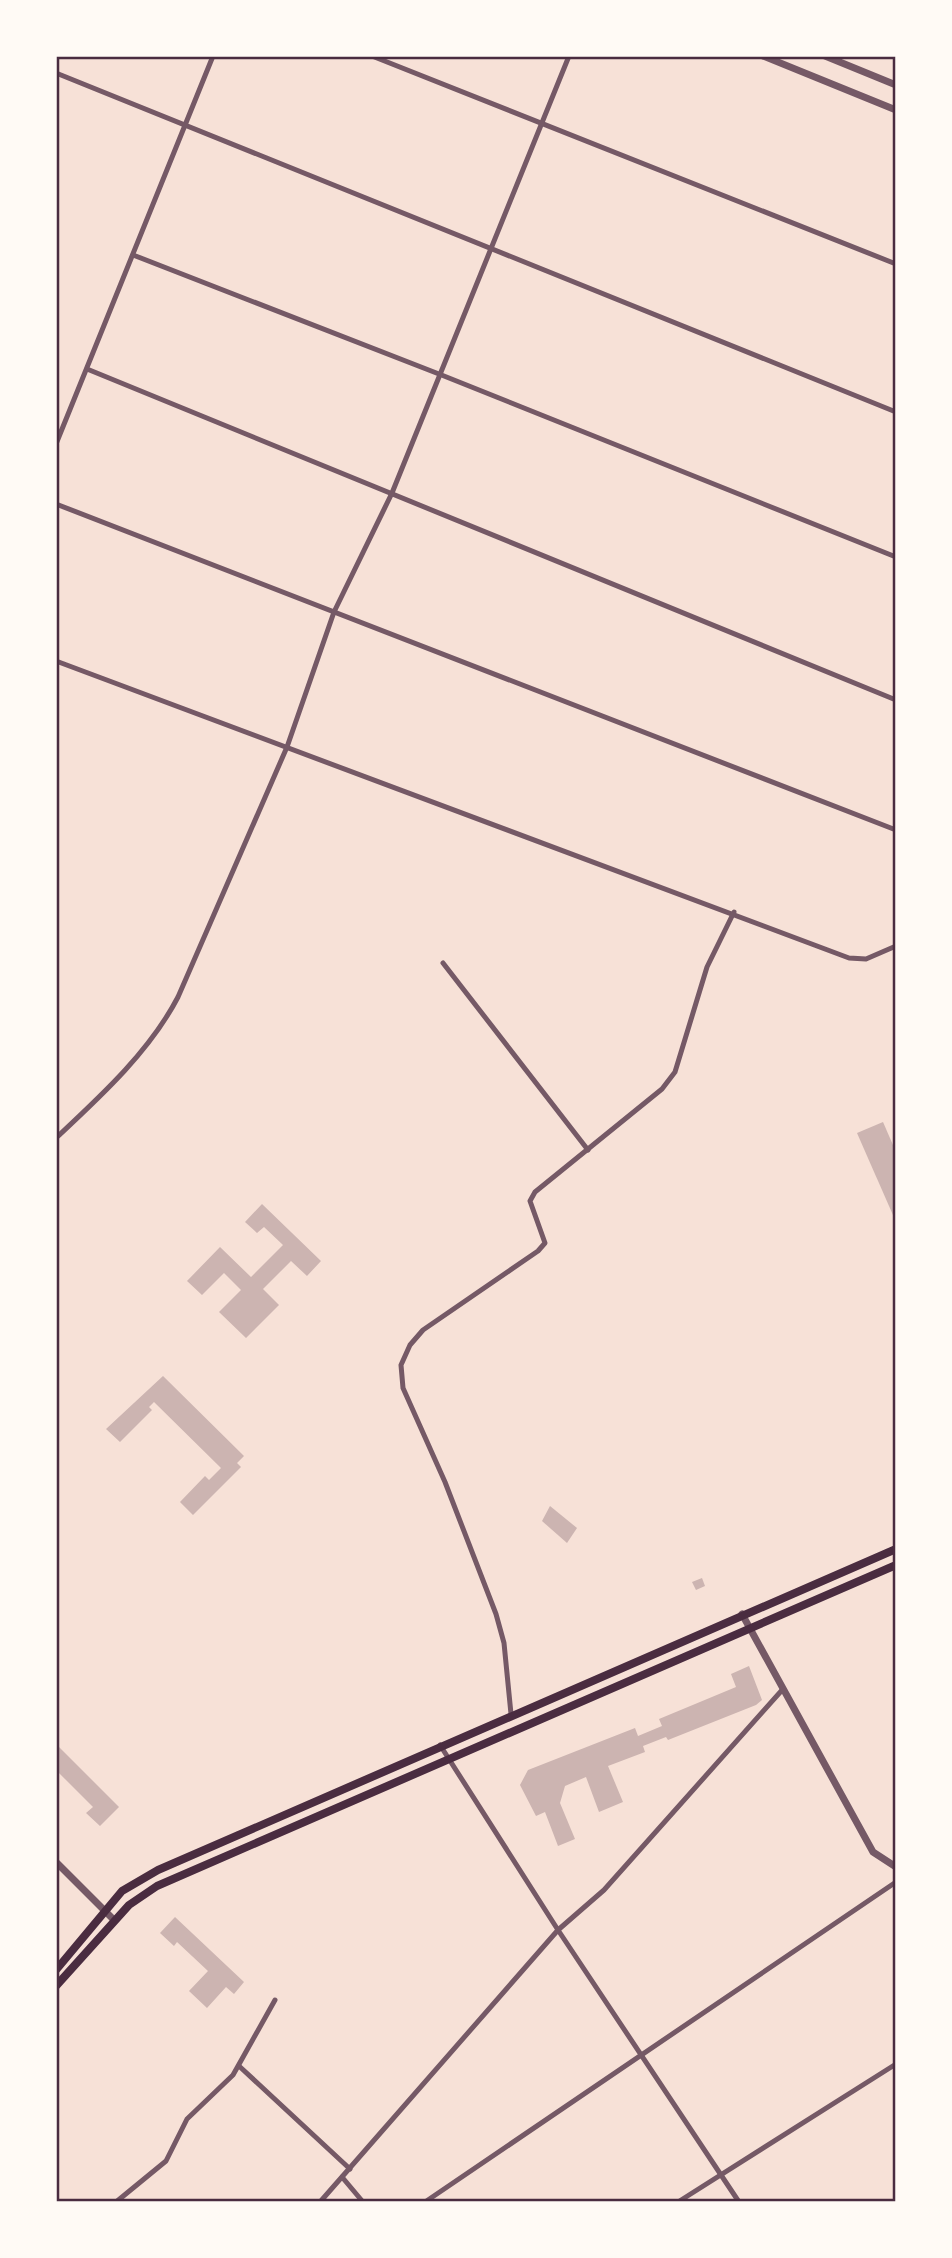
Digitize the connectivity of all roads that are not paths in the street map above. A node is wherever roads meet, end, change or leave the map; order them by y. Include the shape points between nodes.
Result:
1 (212, 56) edge
2 (372, 56) edge
3 (569, 56) edge
4 (763, 56) edge
5 (825, 56) edge
6 (56, 74) edge
7 (896, 85) edge
8 (896, 110) edge
9 (540, 123) junction
10 (185, 126) junction
11 (490, 246) junction
12 (133, 255) junction
13 (896, 264) edge
14 (87, 369) junction
15 (439, 374) junction
16 (896, 412) edge
17 (56, 444) edge
18 (392, 493) junction
19 (56, 504) edge
20 (896, 557) edge
21 (334, 612) junction
22 (56, 661) edge
23 (896, 700) edge
24 (288, 747) junction
25 (896, 830) edge
26 (734, 912) junction
27 (896, 946) edge
28 (443, 963) dead end
29 (56, 1138) edge
30 (588, 1150) junction
31 (896, 1549) edge
32 (896, 1565) edge
33 (742, 1614) junction
34 (748, 1627) junction
35 (783, 1689) junction
36 (511, 1714) junction
37 (440, 1745) junction
38 (449, 1759) junction
39 (56, 1862) edge
40 (896, 1867) edge
41 (896, 1882) edge
42 (106, 1911) junction
43 (114, 1920) junction
44 (558, 1930) junction
45 (56, 1970) edge
46 (56, 1986) edge
47 (275, 2000) dead end
48 (641, 2054) junction
49 (896, 2064) edge
50 (239, 2066) junction
51 (349, 2169) junction
52 (720, 2174) junction
53 (342, 2177) junction
54 (116, 2202) edge
55 (320, 2202) edge
56 (363, 2202) edge
57 (425, 2202) edge
58 (678, 2202) edge
59 (740, 2202) edge

1 - 10 street
2 - 9 street
3 - 9 street
4 - 8 street
5 - 7 street
6 - 10 street
9 - 11 street
9 - 13 street
10 - 11 street
10 - 12 street
11 - 15 street
11 - 16 street
12 - 14 street
12 - 15 street
14 - 17 street
14 - 18 street
15 - 18 street
15 - 20 street
18 - 21 street
18 - 23 street
19 - 21 street
21 - 24 street
21 - 25 street
22 - 24 street
24 - 26 street
24 - 29 street via 165,1023
26 - 27 street via 849,958 866,959
26 - 30 street via 707,967 675,1072 662,1089
28 - 30 street
30 - 36 street via 530,1201 545,1243 424,1330 401,1365 403,1388 496,1614 504,1643
31 - 33 main road
32 - 34 main road
33 - 34 street
33 - 36 main road
34 - 35 street
34 - 38 main road
35 - 40 street via 873,1852
35 - 44 street via 610,1884
36 - 37 main road
37 - 38 street
37 - 42 main road via 158,1870 122,1891
38 - 43 main road via 157,1886
38 - 44 street
39 - 42 street
41 - 48 street
42 - 43 street
42 - 45 main road
43 - 46 main road
44 - 48 street
44 - 51 street
47 - 50 street
48 - 52 street
48 - 57 street
49 - 52 street
50 - 51 street
50 - 54 street via 187,2119 166,2161
51 - 53 street
52 - 58 street
52 - 59 street
53 - 55 street
53 - 56 street

